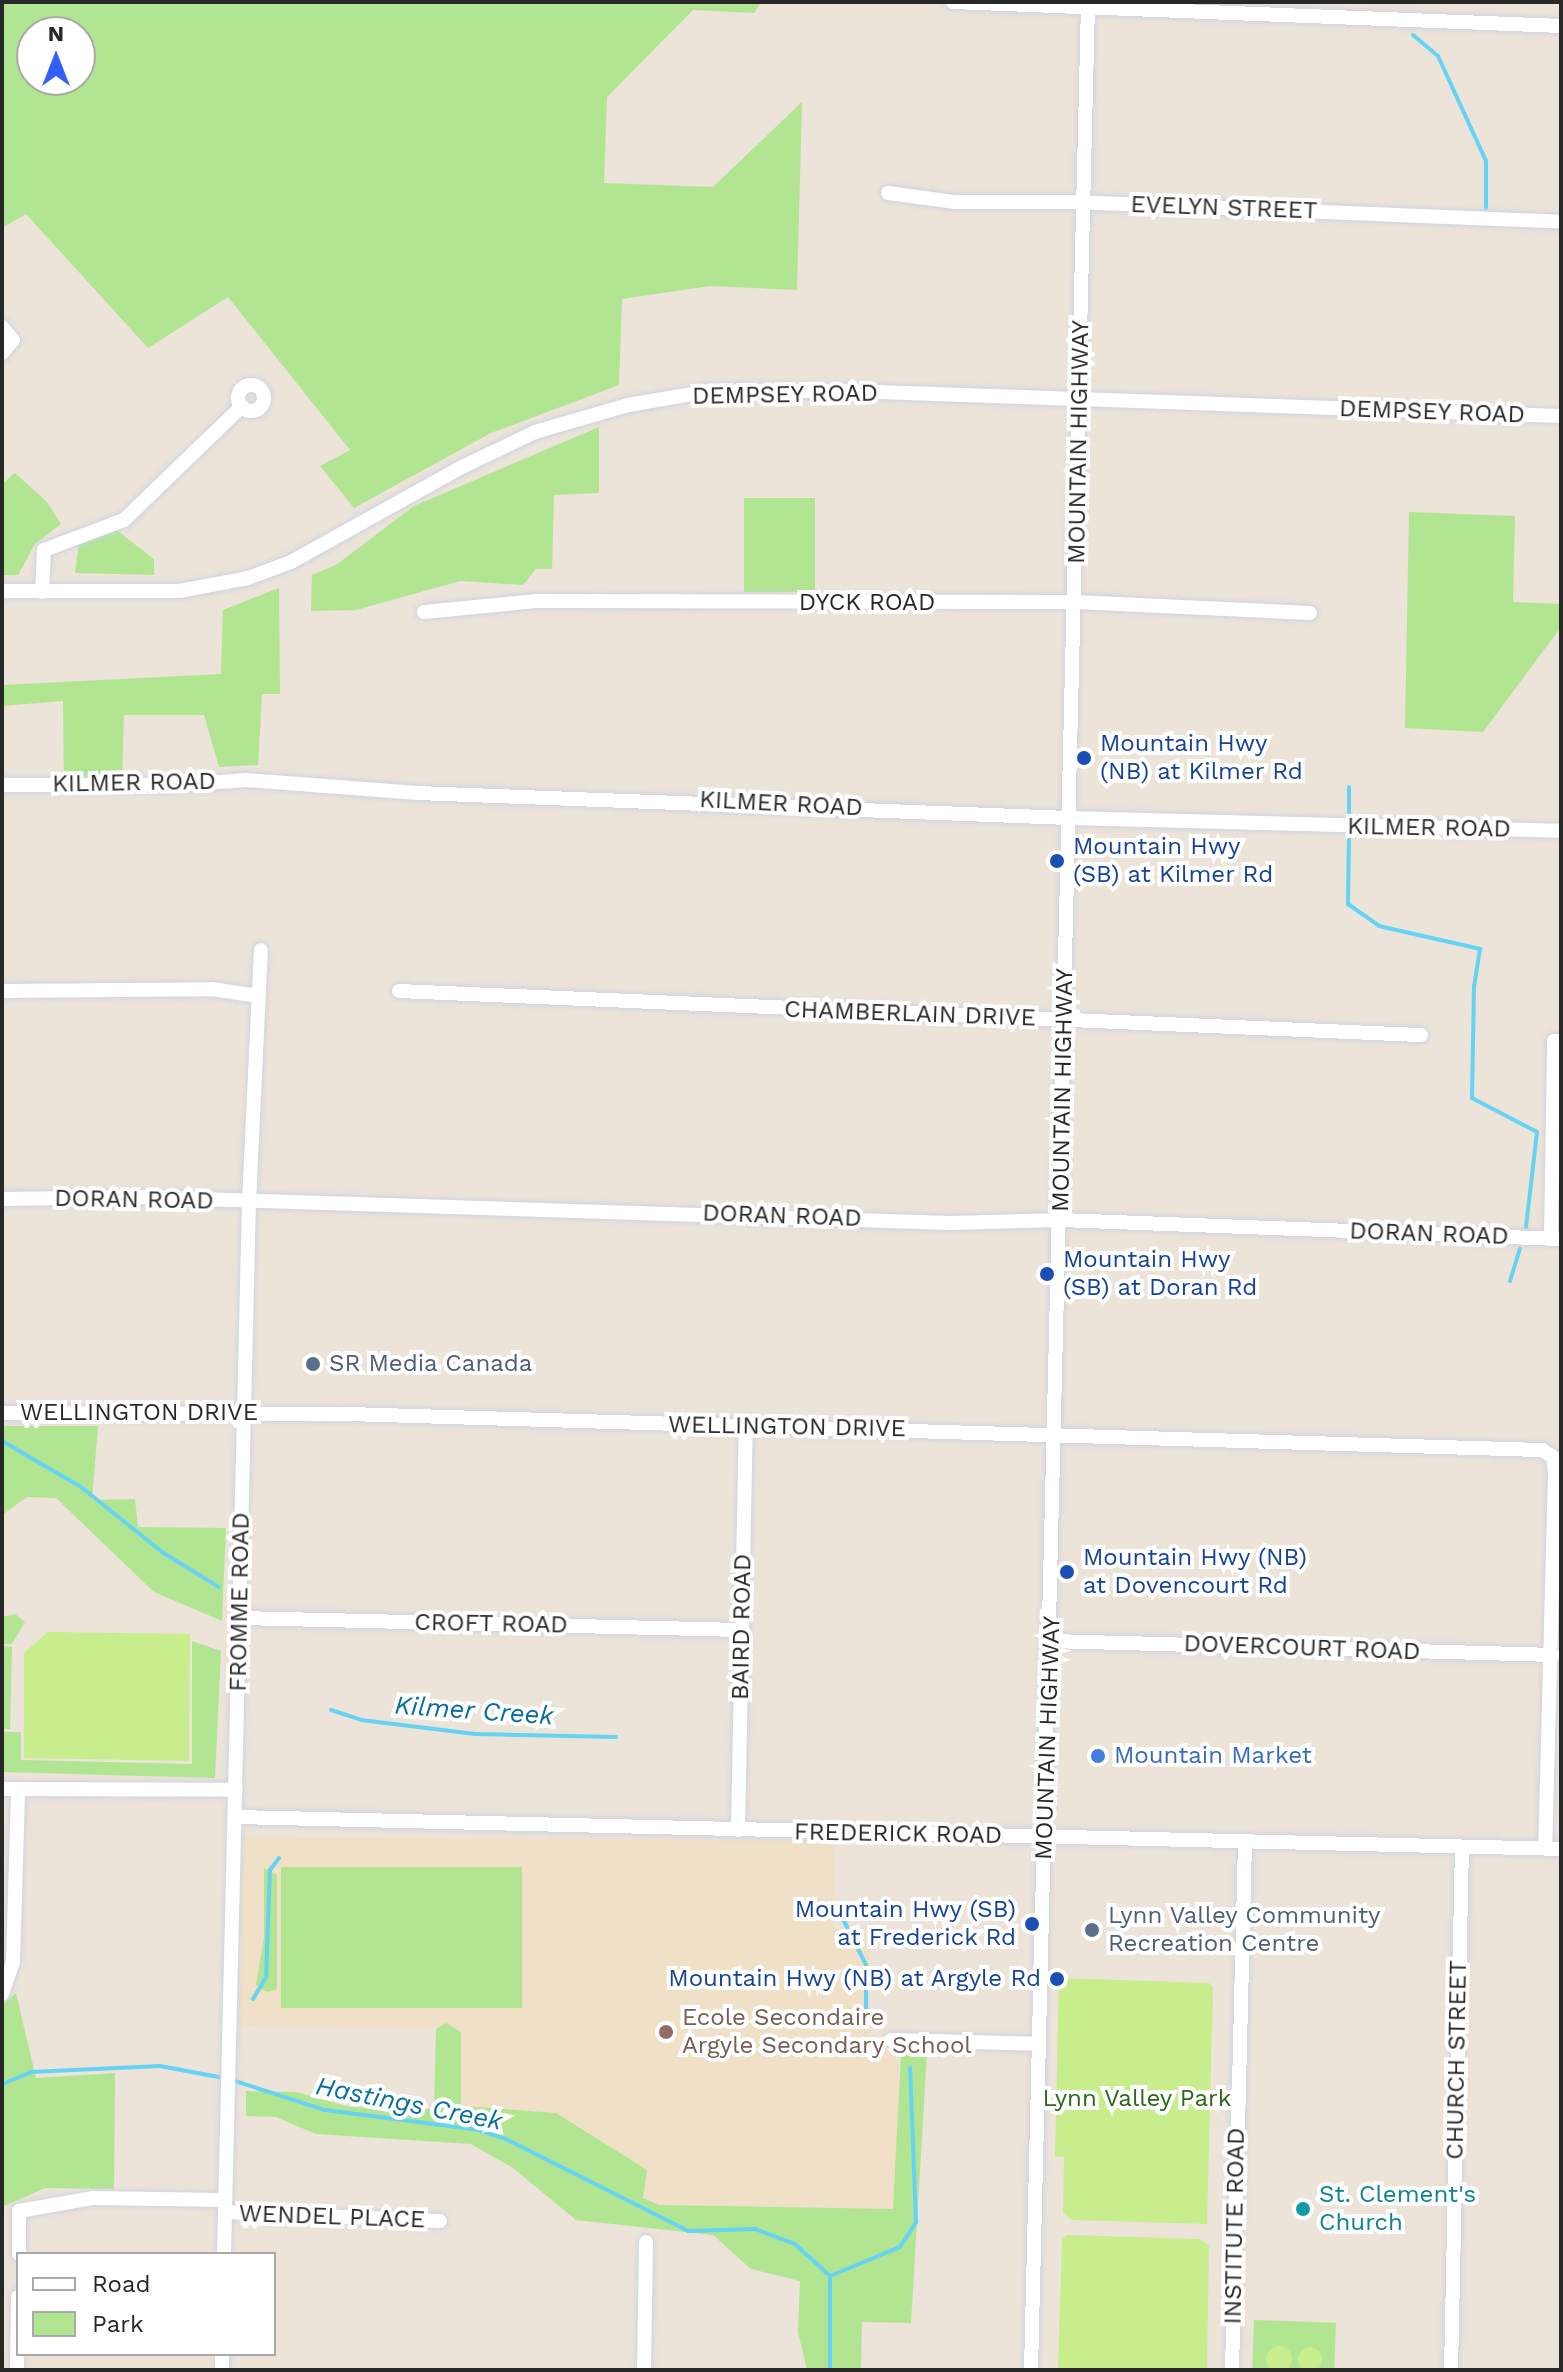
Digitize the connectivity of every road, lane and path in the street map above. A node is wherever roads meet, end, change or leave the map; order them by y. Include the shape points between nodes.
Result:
1 (953, 2) edge
2 (1088, 4) edge
3 (1561, 26) edge
4 (888, 193) dead end
5 (1084, 202) junction
6 (1561, 222) edge
7 (2, 327) edge
8 (2, 353) edge
9 (1080, 402) junction
10 (242, 406) dead end
11 (1561, 416) edge
12 (2, 591) edge
13 (42, 592) junction
14 (1076, 602) junction
15 (424, 612) dead end
16 (1310, 613) dead end
17 (2, 785) edge
18 (1068, 818) junction
19 (1561, 831) edge
20 (261, 950) dead end
21 (2, 991) edge
22 (399, 991) dead end
23 (257, 996) junction
24 (1065, 1020) junction
25 (1421, 1035) dead end
26 (1557, 1041) edge
27 (2, 1199) edge
28 (249, 1202) junction
29 (1061, 1220) junction
30 (1556, 1239) edge
31 (2, 1413) edge
32 (244, 1413) junction
33 (746, 1424) junction
34 (1056, 1433) junction
35 (240, 1618) junction
36 (743, 1630) junction
37 (1050, 1641) junction
38 (1553, 1655) junction
39 (2, 1789) edge
40 (18, 1789) junction
41 (236, 1790) junction
42 (236, 1817) junction
43 (738, 1830) junction
44 (1044, 1837) junction
45 (1245, 1841) junction
46 (1462, 1847) junction
47 (1545, 1849) junction
48 (1561, 1849) edge
49 (2, 1994) edge
50 (891, 2040) dead end
51 (1039, 2044) junction
52 (225, 2206) junction
53 (440, 2221) dead end
54 (646, 2242) dead end
55 (19, 2252) edge
56 (224, 2252) edge
57 (644, 2370) edge
58 (1031, 2370) edge
59 (1232, 2370) edge
60 (1451, 2370) edge

1 - 2 street
2 - 3 street
2 - 5 street, MOUNTAIN HIGHWAY
4 - 5 street, EVELYN STREET via 941,202
5 - 6 street, EVELYN STREET
5 - 9 street, MOUNTAIN HIGHWAY
7 - 8 street via 13,340
9 - 11 street, DEMPSEY ROAD
9 - 13 street, DEMPSEY ROAD via 753,390 628,405 502,446 291,562 259,574 179,591
9 - 14 street, MOUNTAIN HIGHWAY
10 - 13 street via 124,520 44,550
12 - 13 street, DEMPSEY ROAD
14 - 15 street, DYCK ROAD via 536,601
14 - 16 street, DYCK ROAD
14 - 18 street, MOUNTAIN HIGHWAY
17 - 18 street, KILMER ROAD via 246,780 418,793
18 - 19 street, KILMER ROAD
18 - 24 street, MOUNTAIN HIGHWAY
20 - 23 street, FROMME ROAD
21 - 23 street via 212,989
22 - 24 street, CHAMBERLAIN DRIVE
23 - 28 street, FROMME ROAD
24 - 25 street, CHAMBERLAIN DRIVE
24 - 29 street, MOUNTAIN HIGHWAY
26 - 30 street
27 - 28 street, DORAN ROAD
28 - 29 street, DORAN ROAD via 950,1223
28 - 32 street, FROMME ROAD
29 - 30 street, DORAN ROAD
29 - 34 street, MOUNTAIN HIGHWAY
31 - 32 street, WELLINGTON DRIVE
32 - 33 street, WELLINGTON DRIVE
32 - 35 street, FROMME ROAD
33 - 34 street, WELLINGTON DRIVE
33 - 36 street, BAIRD ROAD
34 - 37 street, MOUNTAIN HIGHWAY
34 - 38 street, WELLINGTON DRIVE via 1528,1448 1553,1457
35 - 36 street, CROFT ROAD
35 - 41 street, FROMME ROAD
36 - 43 street, BAIRD ROAD
37 - 38 street, DOVERCOURT ROAD
37 - 44 street, MOUNTAIN HIGHWAY
38 - 47 street
39 - 40 street
40 - 41 street
40 - 49 street via 13,1962
41 - 42 street, FROMME ROAD
42 - 43 street, FREDERICK ROAD
42 - 52 street, FROMME ROAD
43 - 44 street, FREDERICK ROAD
44 - 45 street, FREDERICK ROAD
44 - 51 street, MOUNTAIN HIGHWAY
45 - 46 street, FREDERICK ROAD
45 - 59 street, INSTITUTE ROAD
46 - 47 street, FREDERICK ROAD
46 - 60 street, CHURCH STREET
47 - 48 street, FREDERICK ROAD
50 - 51 street
51 - 58 street, MOUNTAIN HIGHWAY
52 - 53 street, WENDEL PLACE
52 - 55 street, WENDEL PLACE via 92,2198 19,2211
52 - 56 street, FROMME ROAD
54 - 57 street

